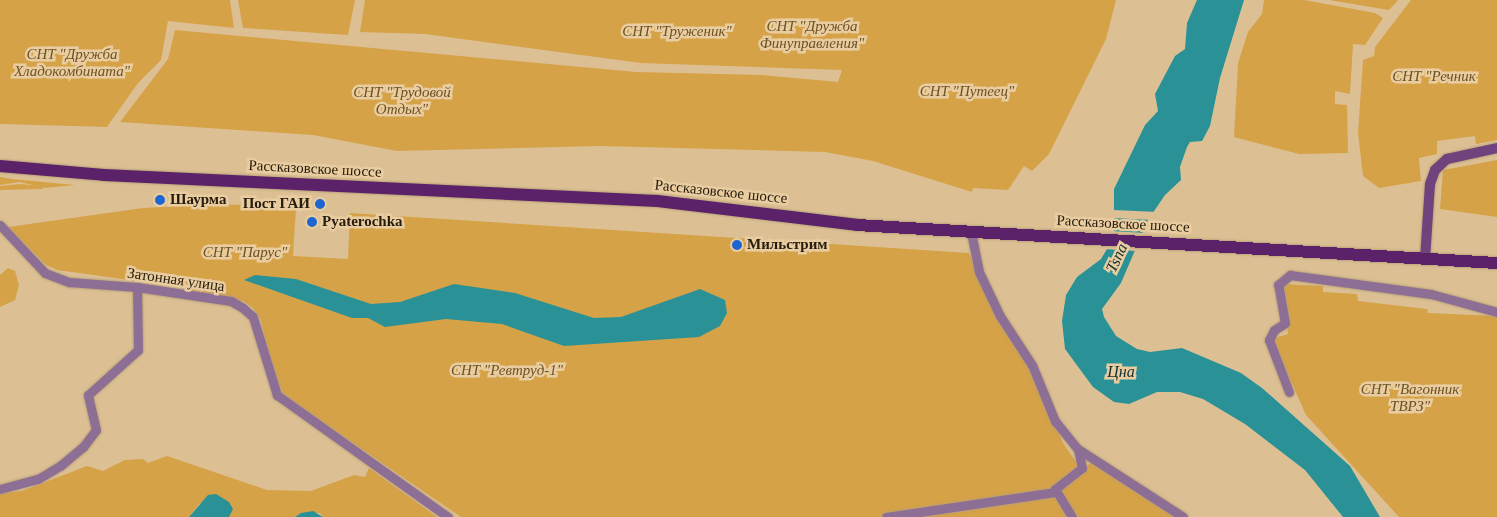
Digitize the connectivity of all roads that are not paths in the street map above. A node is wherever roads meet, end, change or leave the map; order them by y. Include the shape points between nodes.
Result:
1 (1497, 148) edge
2 (0, 166) edge
3 (0, 224) edge
4 (971, 232) junction
5 (1431, 259) junction
6 (1497, 259) edge
7 (1497, 263) edge
8 (137, 287) junction
9 (1497, 312) edge
10 (1289, 392) dead end
11 (1078, 449) junction
12 (0, 489) edge
13 (1055, 492) junction
14 (904, 516) edge
15 (448, 517) edge
16 (886, 517) edge
17 (1072, 517) edge
18 (1183, 517) edge

1 - 5 street via 1447,159 1435,170 1430,184
2 - 4 main road, Рассказовское шоссе via 104,175 656,201 857,225
3 - 8 street, Затонная улица via 45,273 69,282
4 - 5 main road, Рассказовское шоссе
4 - 11 street via 977,265 1000,316 1032,365 1055,421
5 - 6 main road, Рассказовское шоссе
5 - 7 main road, Рассказовское шоссе
8 - 12 street via 138,350 88,395 96,430 83,447 60,466 38,479
8 - 15 street, Затонная улица via 230,301 243,308 253,317 276,395
9 - 10 street via 1431,294 1290,275 1278,285 1285,323 1274,330 1269,340
11 - 13 street via 1082,468 1056,486
11 - 18 street
13 - 14 street
13 - 17 street
14 - 16 street

